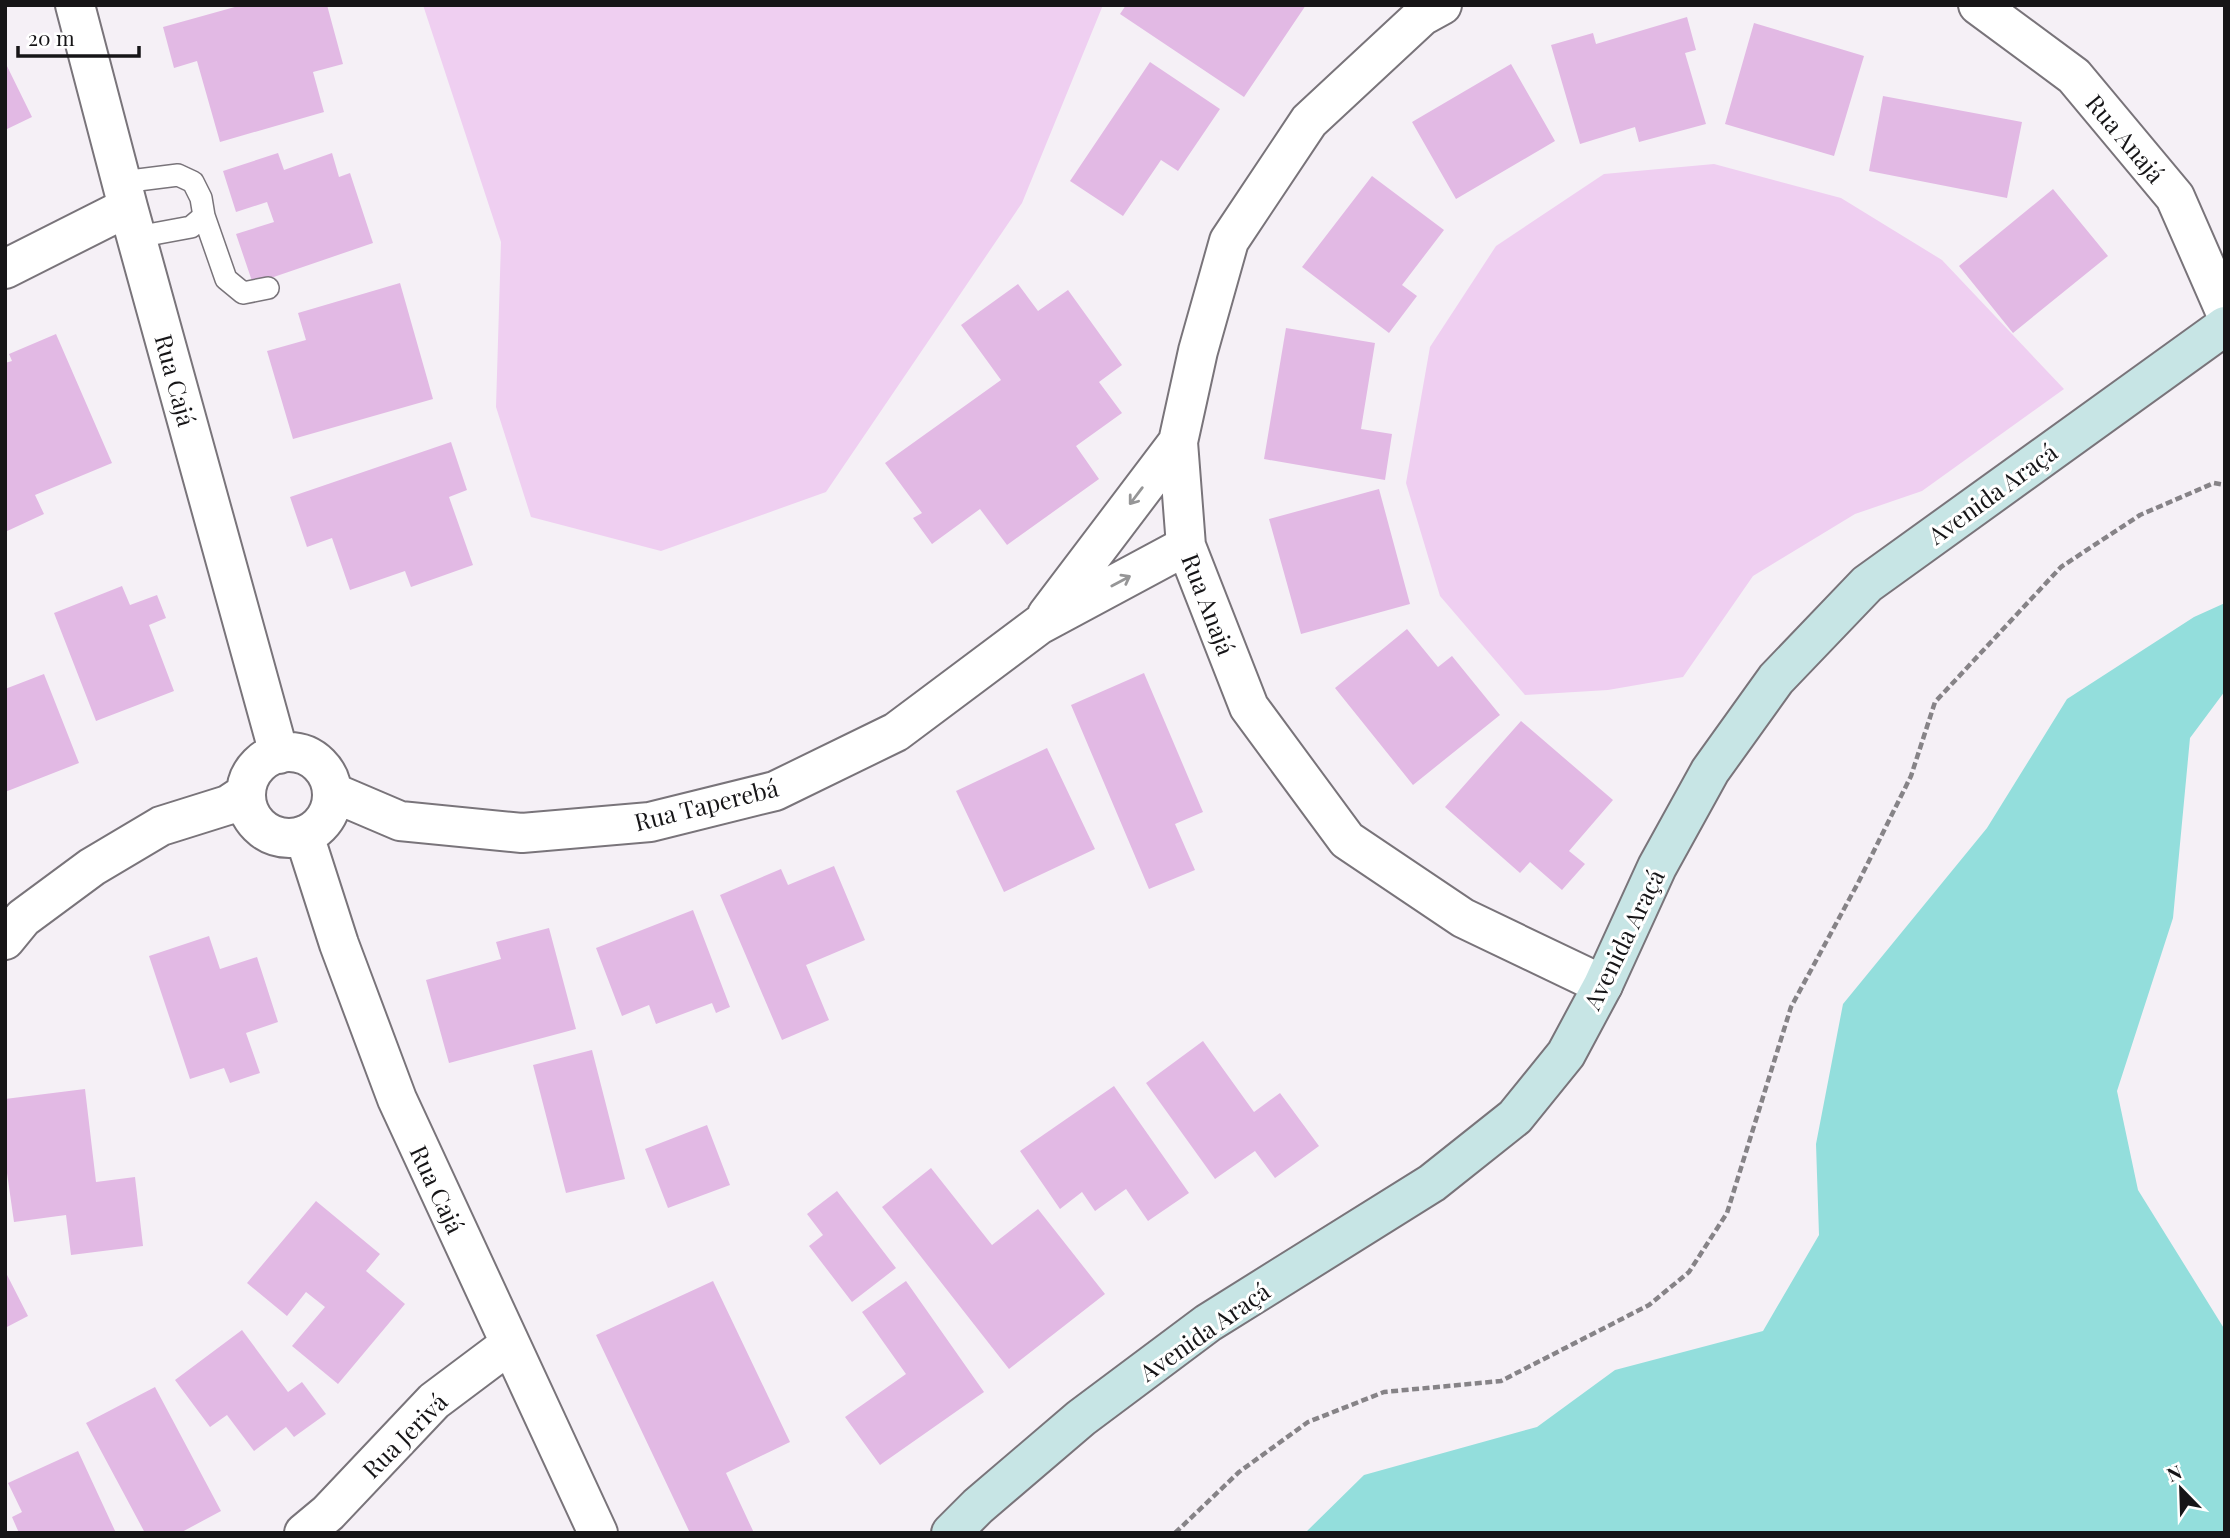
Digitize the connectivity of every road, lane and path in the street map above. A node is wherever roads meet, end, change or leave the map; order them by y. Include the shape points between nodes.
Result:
1 (75, 5) edge
2 (1442, 5) edge
3 (1978, 5) edge
4 (129, 209) junction
5 (204, 216) junction
6 (5, 269) edge
7 (268, 288) dead end
8 (2225, 311) edge
9 (2225, 326) edge
10 (1178, 442) junction
11 (2225, 485) edge
12 (1186, 546) junction
13 (1039, 625) junction
14 (279, 754) junction
15 (332, 792) junction
16 (246, 793) junction
17 (304, 835) junction
18 (5, 940) edge
19 (1603, 985) junction
20 (510, 1344) junction
21 (968, 1519) edge
22 (304, 1533) edge
23 (598, 1533) edge
24 (951, 1533) edge
25 (1175, 1533) edge

1 - 4 street, Rua Cajá
2 - 10 street, Rua Anajá via 1422,16 1309,121 1229,241
3 - 8 street, Rua Anajá via 2074,76 2175,197
4 - 5 lane via 191,226
4 - 5 lane via 178,175 193,182
4 - 6 street
4 - 14 street, Rua Cajá
5 - 7 lane via 226,279 243,293
9 - 19 street, Avenida Araçá via 1867,584 1776,679 1703,783 1657,867
10 - 12 street, Rua Anajá
10 -> 13 street, Rua Taperebá
11 - 25 path via 2214,483 2140,514 2061,568 1935,702 1911,776 1791,1007 1727,1213 1689,1272 1649,1305 1501,1381 1384,1392 1308,1422 1239,1472
13 -> 12 street, Rua Taperebá
12 - 19 street, Rua Anajá via 1249,707 1347,840 1463,918
13 - 15 street, Rua Taperebá via 897,732 775,791 650,822 522,833 400,821
14 - 15 street via 309,756 329,777
14 - 16 street via 256,768
15 - 17 street via 326,819
16 - 17 street via 248,807 264,830 290,838
16 - 18 street via 228,805 161,826 92,867 23,918
17 - 20 street, Rua Cajá via 397,1099
19 - 21 street, Avenida Araçá via 1566,1055 1515,1117 1432,1183 1208,1323 1082,1418
20 - 22 street, Rua Jerivá via 434,1401
20 - 23 street, Rua Cajá
21 - 24 street, Avenida Araçá

